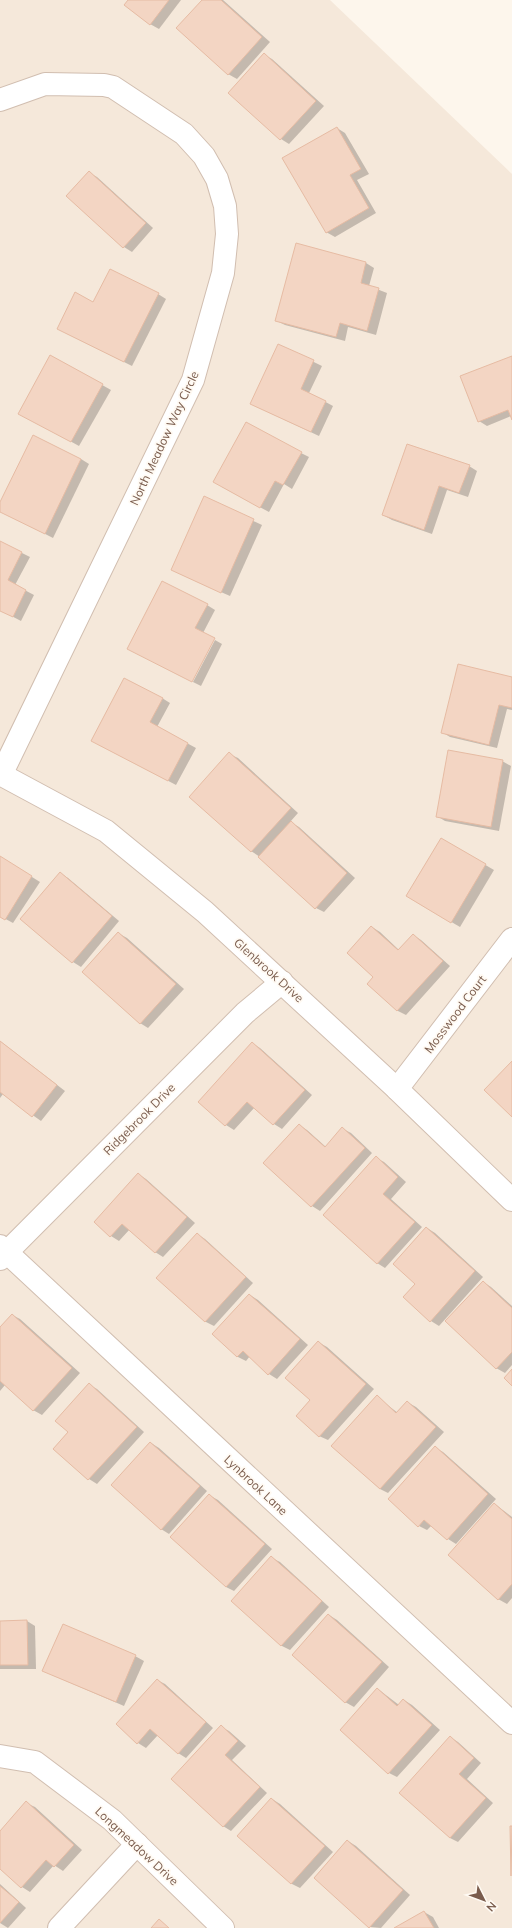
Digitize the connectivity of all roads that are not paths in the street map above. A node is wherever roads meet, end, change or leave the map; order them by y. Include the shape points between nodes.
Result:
1 (0, 100) edge
2 (1, 775) edge
3 (512, 939) edge
4 (282, 982) junction
5 (397, 1089) junction
6 (512, 1200) edge
7 (2, 1252) edge
8 (512, 1723) edge
9 (0, 1756) edge
10 (136, 1844) junction
11 (60, 1928) edge
12 (224, 1928) edge

1 - 2 street, North Meadow Way Circle via 46,84 113,87 184,134 204,156 217,179 225,206 227,234 223,273 193,380
2 - 4 street, Glenbrook Drive via 106,831 205,912
3 - 5 street, Mosswood Court
4 - 5 street, Glenbrook Drive
4 - 7 street, Ridgebrook Drive via 245,1013
5 - 6 street, Glenbrook Drive
7 - 8 street, Lynbrook Lane
9 - 10 street, Longmeadow Drive via 35,1762 112,1820
10 - 11 street
10 - 12 street, Longmeadow Drive

